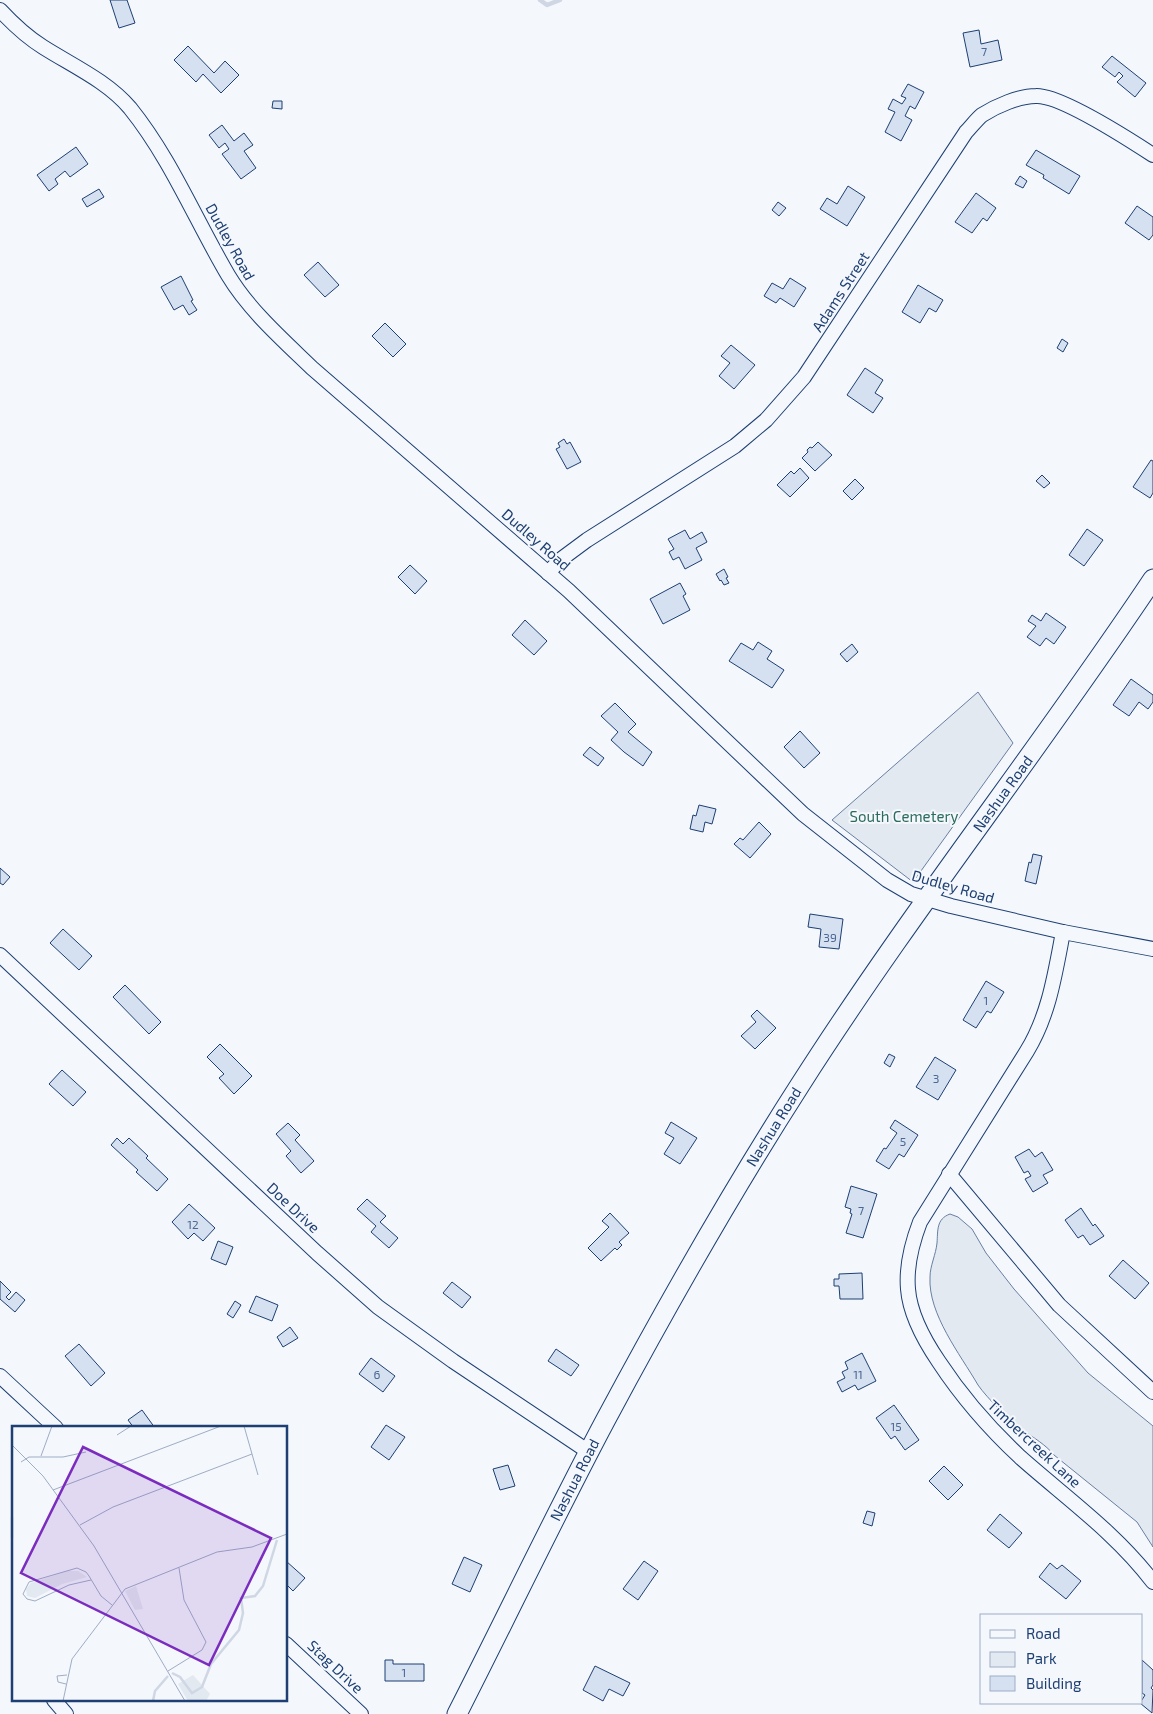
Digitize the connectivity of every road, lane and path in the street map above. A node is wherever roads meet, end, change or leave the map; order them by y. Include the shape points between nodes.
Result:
1 (0, 10) edge
2 (1153, 155) edge
3 (548, 573) junction
4 (1153, 579) edge
5 (927, 900) junction
6 (1063, 932) junction
7 (1153, 949) edge
8 (0, 955) edge
9 (950, 1174) junction
10 (0, 1376) edge
11 (1153, 1392) edge
12 (54, 1426) edge
13 (589, 1452) junction
14 (1153, 1582) edge
15 (288, 1646) edge
16 (56, 1702) edge
17 (66, 1714) edge
18 (361, 1714) edge
19 (457, 1714) edge

1 - 3 street, Dudley Road via 30,39 101,82 128,106 166,161 228,276 284,340
2 - 3 street, Adams Street via 1053,99 1036,96 980,116 966,132 804,377 766,420 735,446 587,540
3 - 5 street, Dudley Road via 809,819 887,880
4 - 5 main road, Nashua Road
5 - 6 street, Dudley Road
5 - 13 main road, Nashua Road via 832,1035 760,1150 678,1289
6 - 7 street, Dudley Road
6 - 9 street, Timbercreek Lane via 1050,999 1040,1027
8 - 13 street, Doe Drive via 372,1301 446,1356
9 - 11 street via 1059,1305
9 - 14 street, Timbercreek Lane via 920,1222 910,1256 908,1288 917,1323 952,1383 975,1412 1020,1457 1123,1548
10 - 12 street
13 - 19 main road, Nashua Road
15 - 18 street, Stag Drive
16 - 17 street

